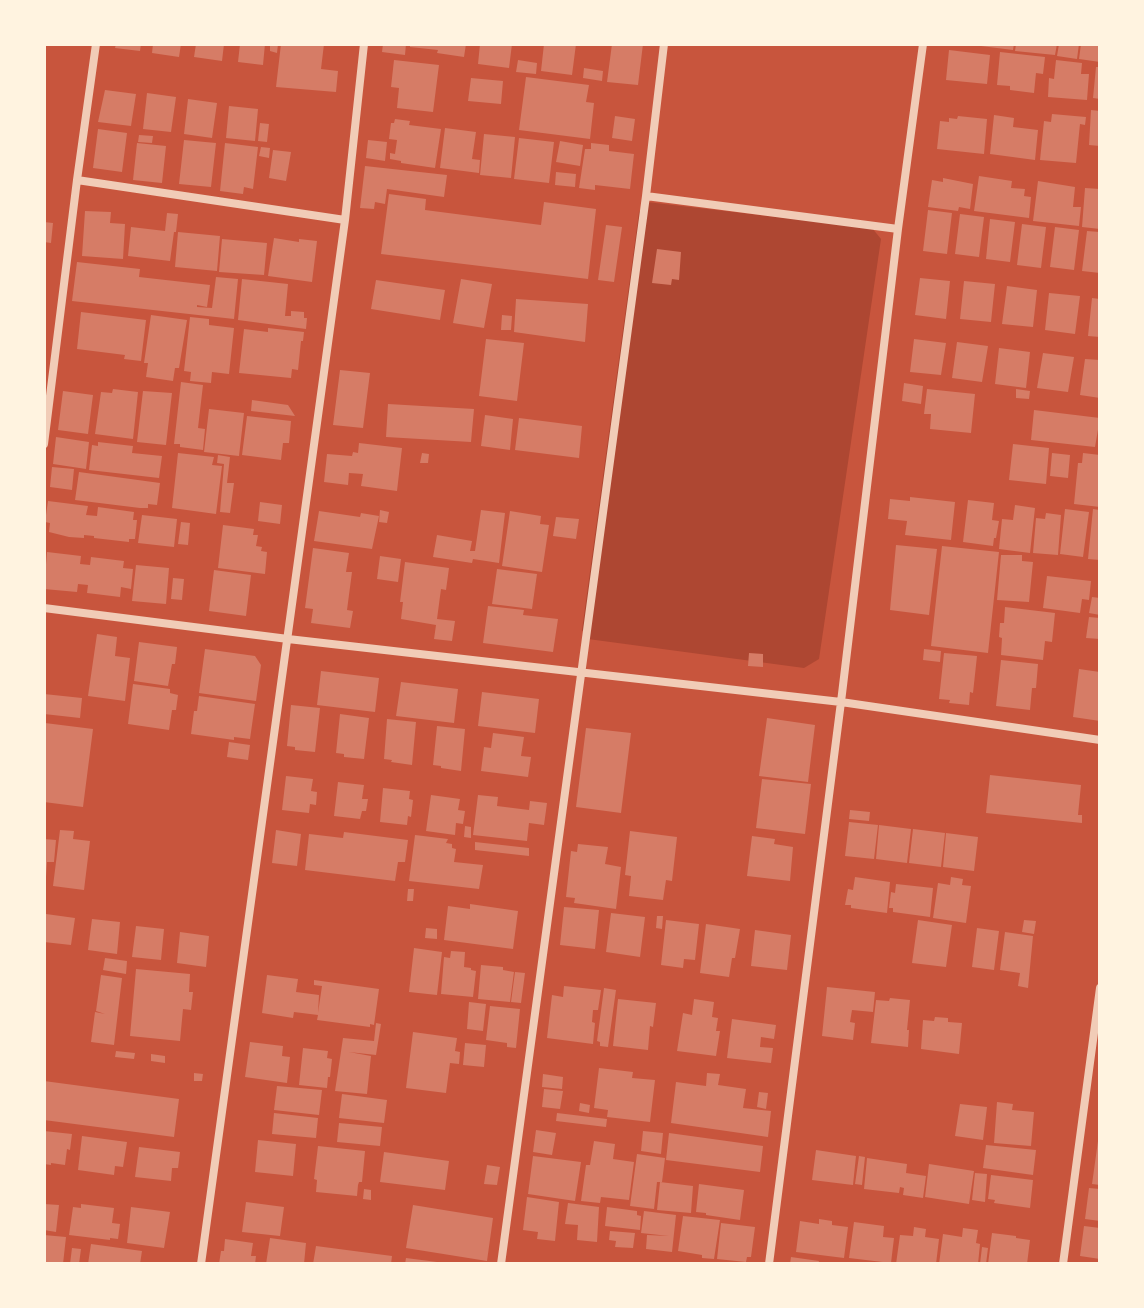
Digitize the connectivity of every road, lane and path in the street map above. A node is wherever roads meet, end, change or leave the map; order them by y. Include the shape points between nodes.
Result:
1 (96, 44) edge
2 (364, 44) edge
3 (664, 44) edge
4 (923, 44) edge
5 (77, 180) junction
6 (646, 196) junction
7 (345, 220) junction
8 (898, 229) junction
9 (44, 444) edge
10 (44, 608) edge
11 (288, 639) junction
12 (581, 672) junction
13 (841, 702) junction
14 (1100, 740) edge
15 (1100, 988) edge
16 (201, 1264) edge
17 (501, 1264) edge
18 (769, 1264) edge
19 (1063, 1264) edge

1 - 5 street
2 - 7 street
3 - 6 street
4 - 8 street
5 - 7 street
5 - 9 street
6 - 8 street
6 - 12 street
7 - 11 street
8 - 13 street
10 - 11 street
11 - 12 street
11 - 16 street
12 - 13 street
12 - 17 street
13 - 14 street
13 - 18 street
15 - 19 street

